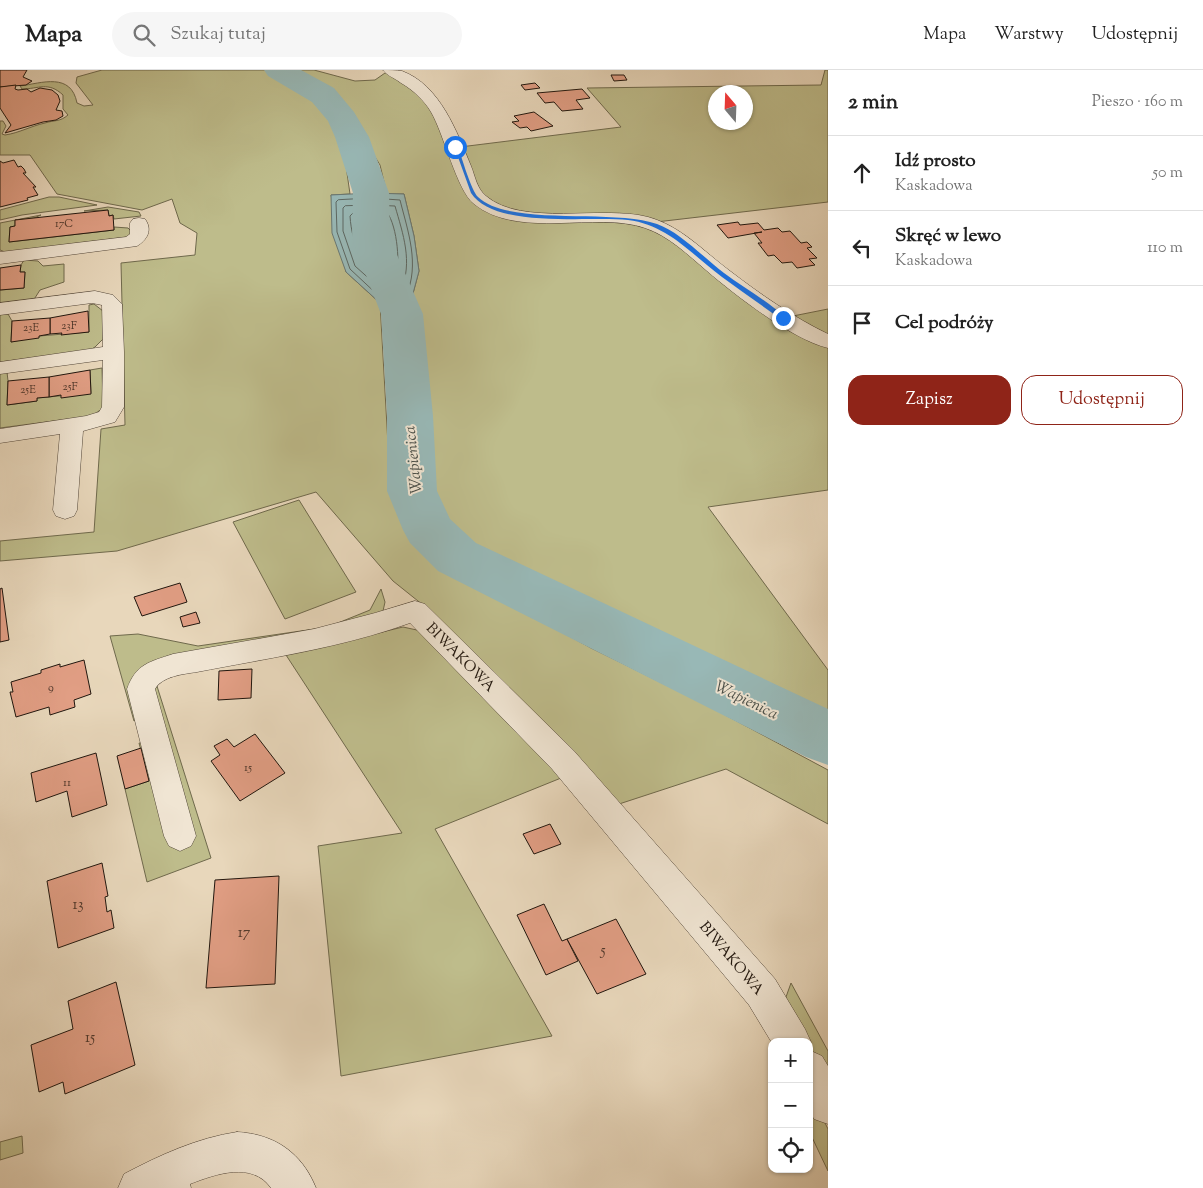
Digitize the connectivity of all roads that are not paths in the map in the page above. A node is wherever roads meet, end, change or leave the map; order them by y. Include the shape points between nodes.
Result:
1 (391, 70) edge
2 (139, 223) dead end
3 (0, 258) edge
4 (0, 309) edge
5 (828, 342) edge
6 (114, 352) junction
7 (0, 368) edge
8 (72, 426) junction
9 (0, 436) edge
10 (65, 510) dead end
11 (180, 836) dead end
12 (790, 1038) edge
13 (813, 1077) edge
14 (828, 1105) edge
15 (159, 1183) edge
16 (296, 1188) edge

1 - 5 street via 431,99 473,193 484,204 525,216 628,219 655,225 668,231 783,318
2 - 3 street via 138,238 131,242
4 - 6 street via 102,297 112,304
6 - 7 street
6 - 8 street via 112,412 100,420
8 - 9 street
8 - 10 street
11 - 12 street, BIWAKOWA via 141,690 151,674 180,665 332,636 416,611 563,760 762,992
13 - 14 street
15 - 16 street via 218,1153 245,1151 268,1157

